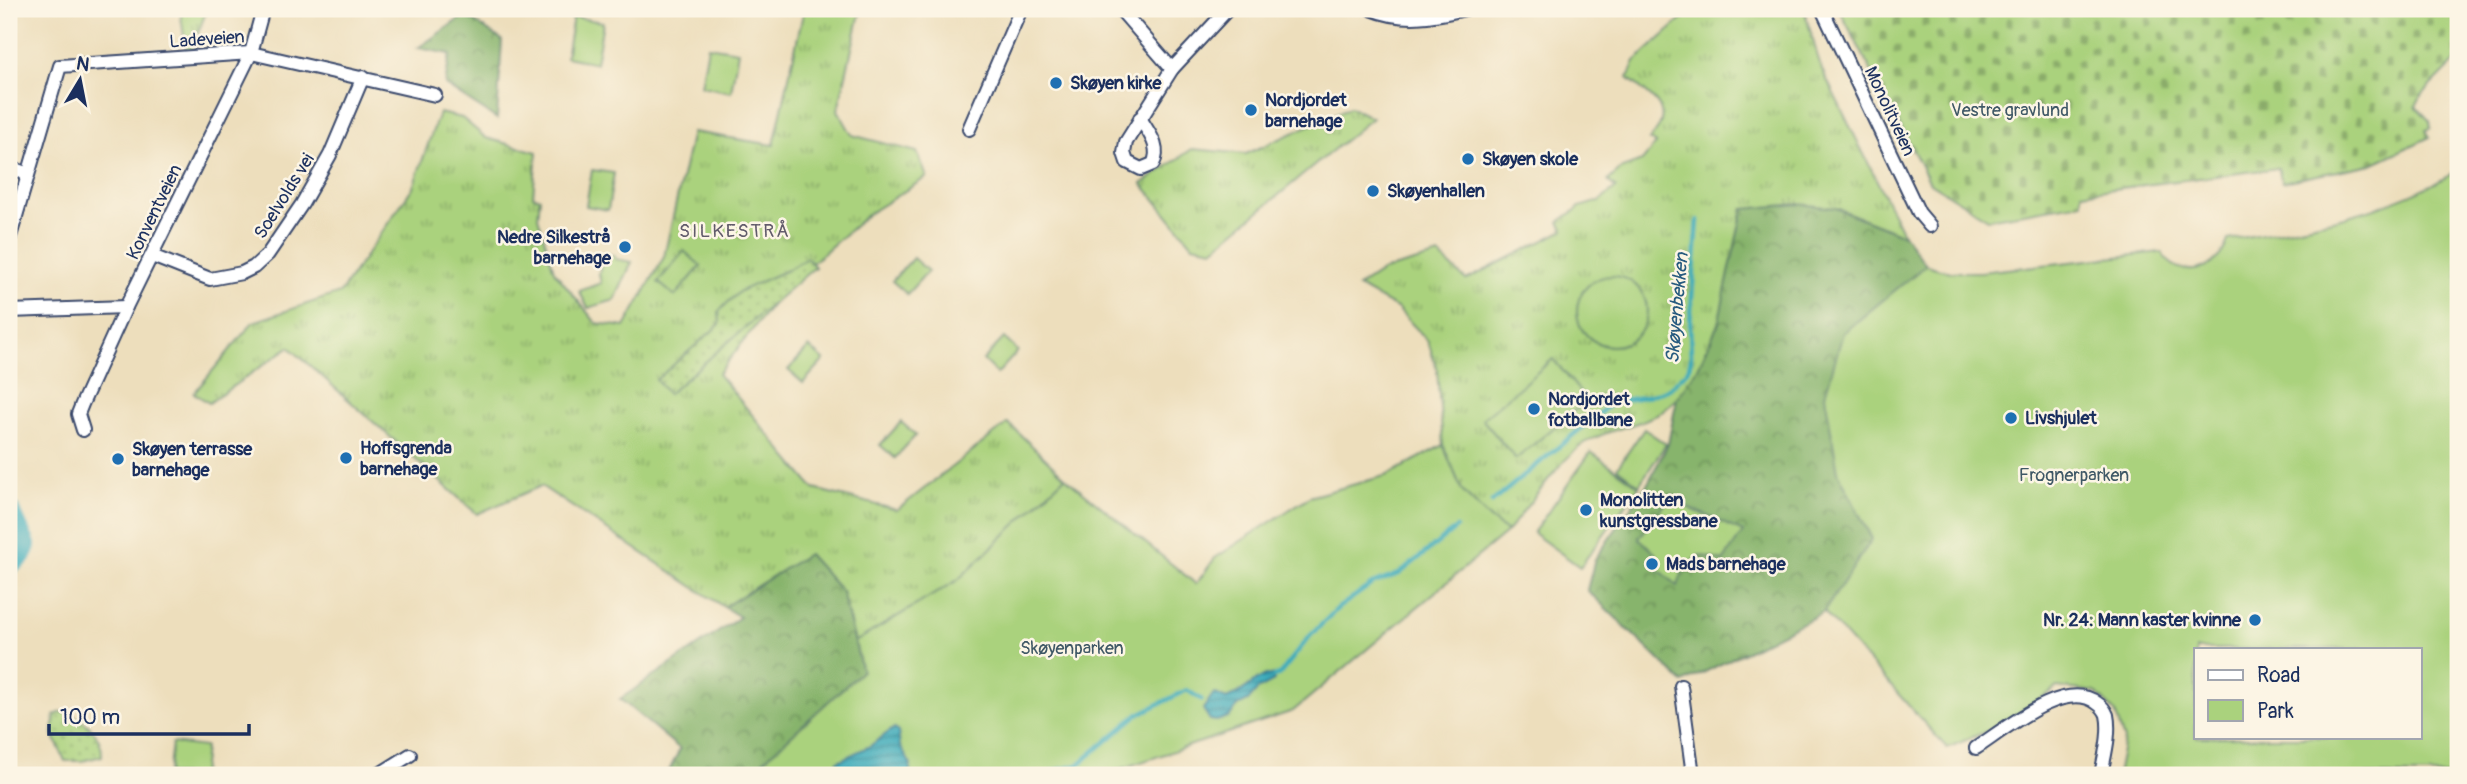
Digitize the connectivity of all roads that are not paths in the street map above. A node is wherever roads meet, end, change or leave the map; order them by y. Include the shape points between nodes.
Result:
1 (263, 9) edge
2 (1021, 9) edge
3 (1120, 9) edge
4 (1228, 9) edge
5 (1371, 9) edge
6 (1465, 9) edge
7 (1822, 9) edge
8 (251, 52) junction
9 (1172, 69) junction
10 (363, 78) junction
11 (435, 94) dead end
12 (1140, 118) dead end
13 (969, 129) dead end
14 (9, 167) edge
15 (28, 174) junction
16 (1930, 226) dead end
17 (9, 240) edge
18 (152, 256) junction
19 (126, 307) junction
20 (9, 312) edge
21 (83, 430) dead end
22 (1681, 686) dead end
23 (1976, 748) dead end
24 (410, 755) dead end
25 (378, 775) edge
26 (1693, 775) edge
27 (2101, 775) edge

1 - 8 street, Konventveien
2 - 13 street
3 - 9 street
4 - 9 street
5 - 6 street via 1423,18
7 - 16 street, Monolitveien via 1919,213
8 - 10 street, Ladeveien
8 - 15 street, Ladeveien via 60,66
8 - 18 street, Konventveien
9 - 12 street
10 - 11 street, Ladeveien
10 - 18 street, Soelvolds vei via 330,155 302,204 254,267 210,279
14 - 15 street
15 - 17 street
18 - 19 street, Konventveien
19 - 20 street
19 - 21 street, Konventveien via 78,414
22 - 26 street
23 - 27 street via 2045,704 2060,698 2092,698 2107,715
24 - 25 street

